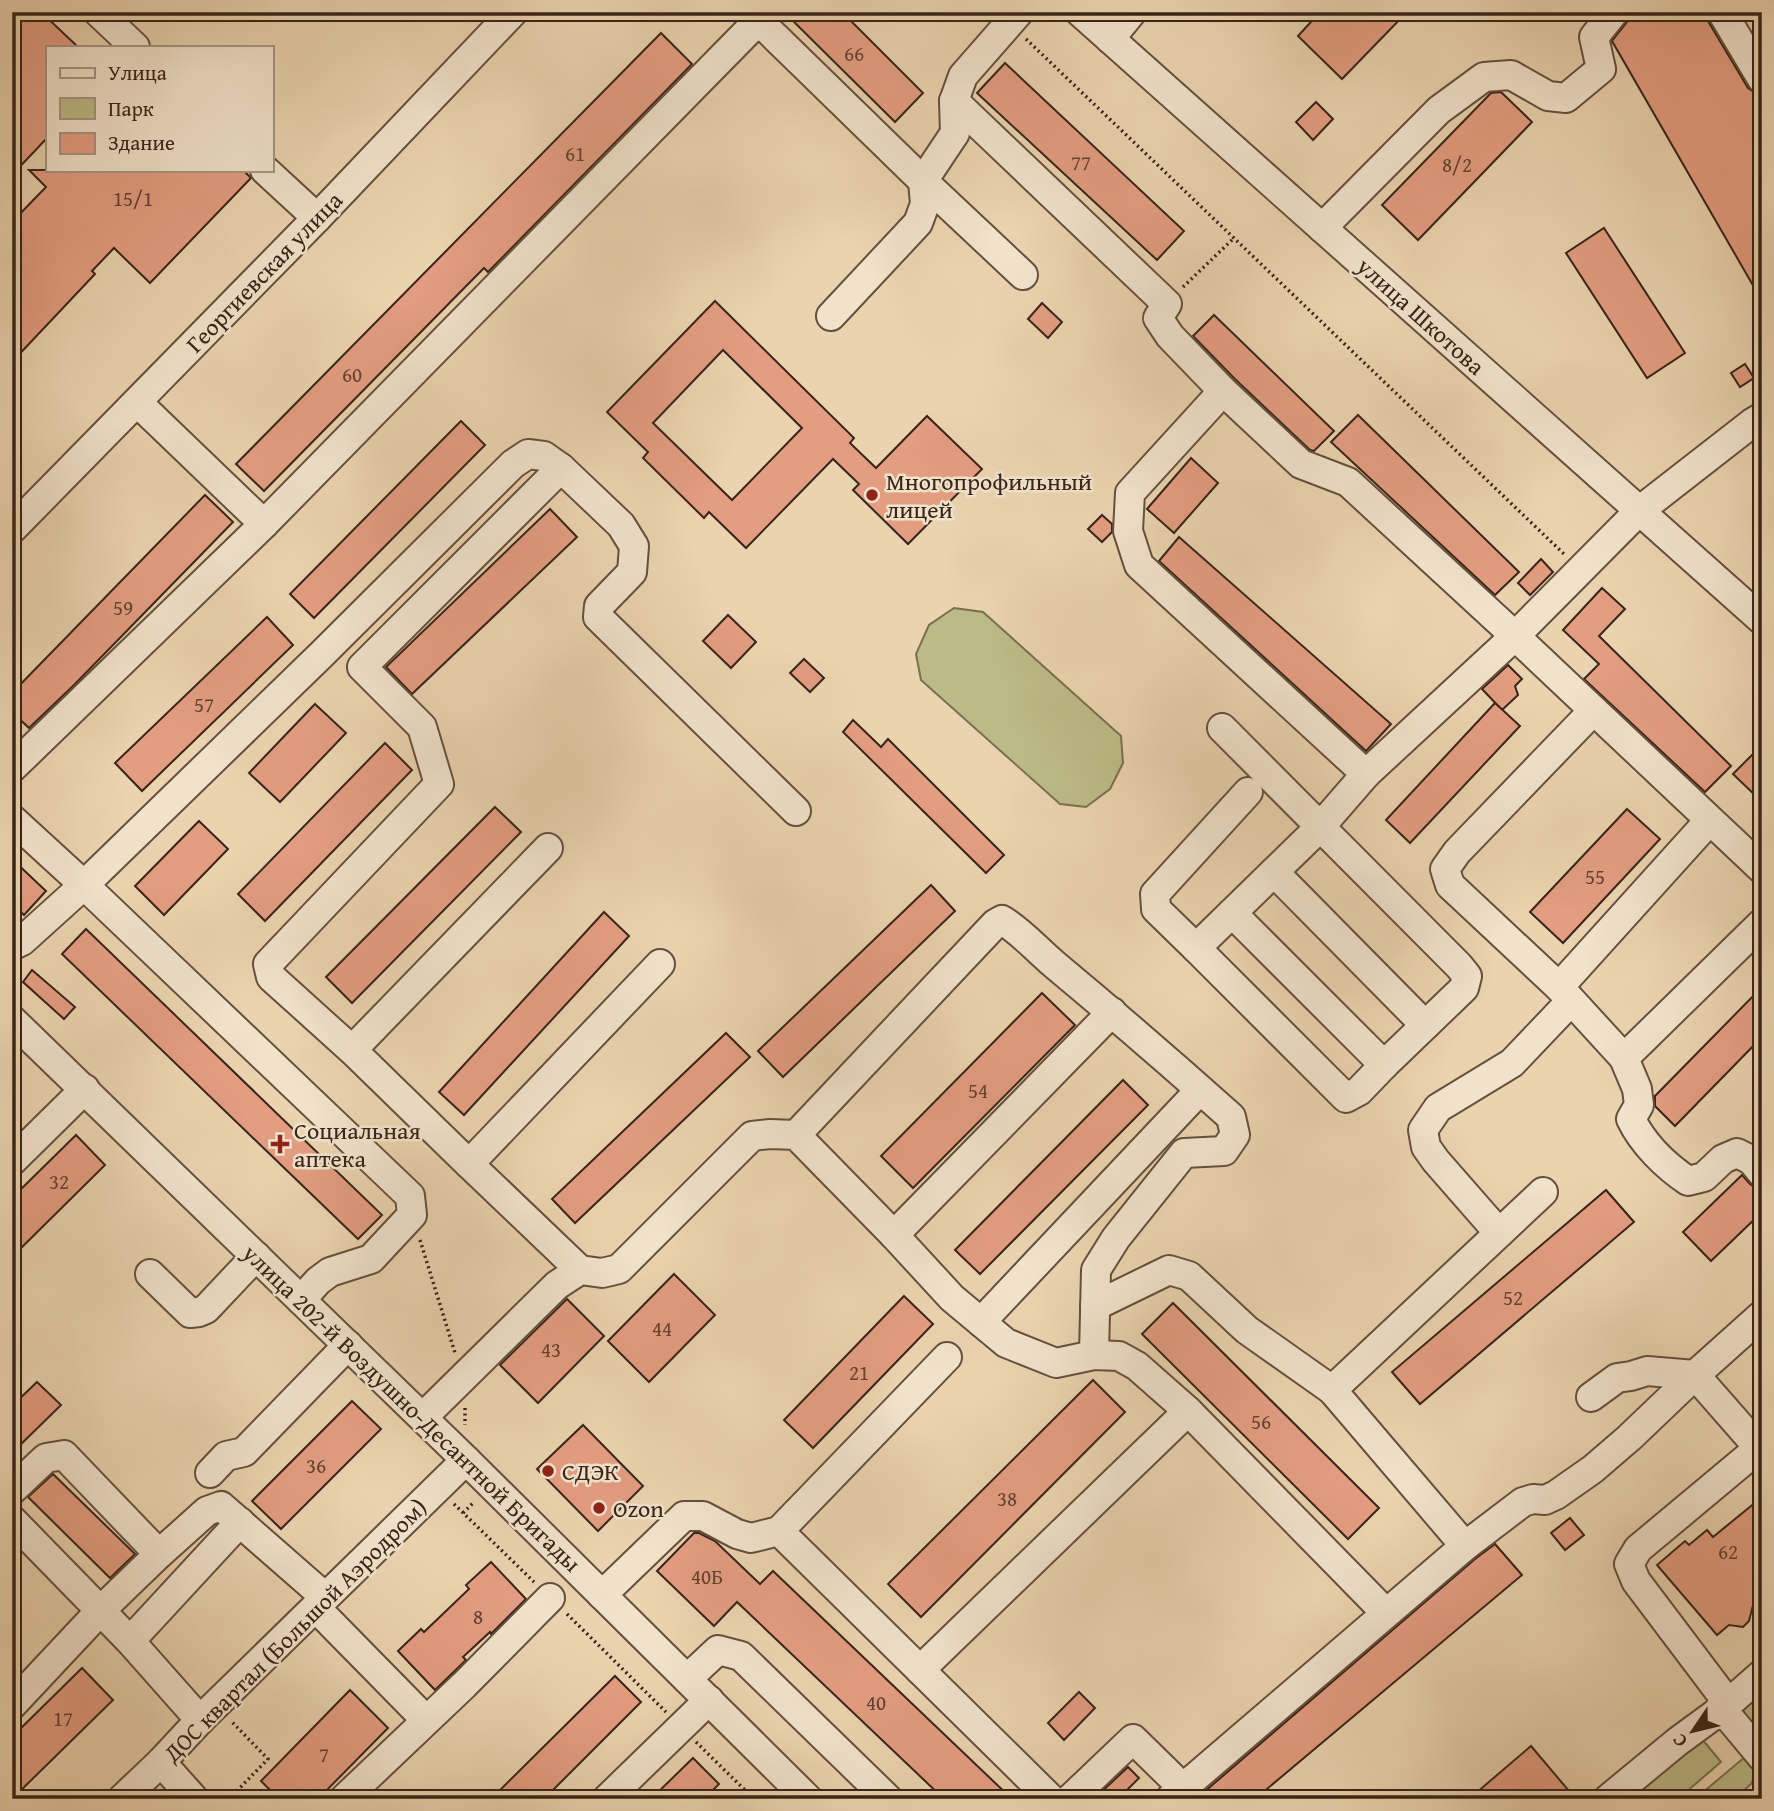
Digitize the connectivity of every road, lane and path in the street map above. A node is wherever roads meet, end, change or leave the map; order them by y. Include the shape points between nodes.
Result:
1 (98, 12) edge
2 (513, 12) edge
3 (1080, 12) edge
4 (1132, 12) edge
5 (1614, 12) edge
6 (1722, 12) edge
7 (1014, 18) edge
8 (1110, 39) junction
9 (134, 46) edge
10 (1762, 79) edge
11 (954, 101) junction
12 (267, 172) edge
13 (923, 181) junction
14 (317, 218) junction
15 (1322, 228) junction
16 (1234, 238) junction
17 (1023, 275) dead end
18 (1167, 304) junction
19 (831, 316) dead end
20 (1223, 390) junction
21 (138, 402) junction
22 (1762, 417) edge
23 (561, 468) junction
24 (1639, 511) junction
25 (264, 524) junction
26 (12, 529) edge
27 (1581, 570) junction
28 (1762, 620) edge
29 (1515, 636) junction
30 (321, 655) junction
31 (362, 667) junction
32 (1594, 711) junction
33 (1222, 728) dead end
34 (12, 768) edge
35 (1366, 774) junction
36 (1248, 792) dead end
37 (796, 811) dead end
38 (12, 818) edge
39 (1709, 821) junction
40 (1320, 827) junction
41 (548, 848) dead end
42 (1762, 869) edge
43 (1274, 872) junction
44 (84, 885) junction
45 (1232, 913) junction
46 (1762, 923) edge
47 (12, 946) edge
48 (1196, 948) junction
49 (660, 964) dead end
50 (1565, 994) junction
51 (1112, 1012) junction
52 (12, 1020) edge
53 (1425, 1025) junction
54 (352, 1051) junction
55 (1625, 1058) junction
56 (1384, 1065) junction
57 (85, 1089) junction
58 (1200, 1090) junction
59 (796, 1135) junction
60 (12, 1161) edge
61 (469, 1164) junction
62 (1762, 1173) edge
63 (1543, 1192) dead end
64 (412, 1214) junction
65 (1499, 1233) junction
66 (894, 1235) junction
67 (256, 1255) junction
68 (580, 1270) junction
69 (149, 1274) dead end
70 (301, 1300) junction
71 (1095, 1306) junction
72 (1762, 1315) edge
73 (981, 1322) junction
74 (348, 1345) junction
75 (1094, 1355) junction
76 (947, 1357) dead end
77 (1695, 1376) junction
78 (463, 1377) junction
79 (1332, 1390) junction
80 (1591, 1397) dead end
81 (1188, 1411) junction
82 (423, 1417) junction
83 (466, 1430) dead end
84 (1761, 1448) edge
85 (466, 1460) junction
86 (210, 1473) dead end
87 (438, 1488) junction
88 (12, 1490) edge
89 (12, 1520) edge
90 (240, 1522) junction
91 (779, 1531) junction
92 (1465, 1546) junction
93 (159, 1554) junction
94 (602, 1595) junction
95 (550, 1598) junction
96 (321, 1602) junction
97 (101, 1610) junction
98 (1385, 1613) junction
99 (130, 1641) junction
100 (920, 1670) junction
101 (1762, 1674) edge
102 (687, 1679) junction
103 (709, 1700) junction
104 (12, 1705) edge
105 (1725, 1706) junction
106 (200, 1720) junction
107 (426, 1720) junction
108 (232, 1723) dead end
109 (681, 1727) junction
110 (1762, 1757) edge
111 (161, 1762) junction
112 (1176, 1793) edge
113 (122, 1799) edge
114 (194, 1799) edge
115 (229, 1799) edge
116 (344, 1799) edge
117 (607, 1799) edge
118 (754, 1799) edge
119 (808, 1799) edge
120 (888, 1799) edge
121 (1051, 1799) edge
122 (1070, 1799) edge
123 (1608, 1799) edge

1 - 9 street
2 - 14 street, Георгиевская улица
3 - 8 street, улица Шкотова
4 - 8 street
5 - 15 street via 1594,37 1601,69 1566,98 1548,96 1511,75 1484,77 1439,110
6 - 10 street
7 - 11 street via 963,76
7 - 16 path
8 - 15 street, улица Шкотова
11 - 13 street via 955,133
11 - 18 street
12 - 14 street
13 - 17 street
13 - 19 street via 925,204 918,223
13 - 25 street via 765,27 753,26
14 - 21 street, Георгиевская улица
15 - 24 street, улица Шкотова
16 - 18 path
16 - 27 path
18 - 20 street via 1158,318
20 - 29 street via 1301,464 1348,482
20 - 35 street via 1129,494 1128,531 1139,565
21 - 25 street
21 - 26 street, Георгиевская улица
22 - 24 street
23 - 30 street via 544,456 528,454 513,464
23 - 31 street
23 - 37 street via 621,525 634,546 632,572 599,606 598,617
24 - 27 street
24 - 28 street, улица Шкотова
25 - 34 street
27 - 29 street
29 - 32 street
29 - 35 street
30 - 31 street
30 - 44 street
31 - 54 street via 422,727 439,784 268,964 271,976
32 - 39 street
32 - 50 street via 1445,869 1450,886
33 - 40 street
35 - 40 street
36 - 48 street via 1155,894 1156,909
38 - 44 street
39 - 42 street
39 - 50 street
40 - 43 street
40 - 53 street via 1467,976 1464,988
41 - 54 street
43 - 45 street
43 - 53 street
44 - 47 street
44 - 64 street via 410,1196
45 - 48 street
45 - 56 street
46 - 55 street
48 - 56 street via 1346,1098
49 - 61 street
50 - 55 street
50 - 65 street via 1511,1063 1438,1108 1423,1130 1426,1147 1436,1161
51 - 58 street
51 - 59 street via 1002,920
51 - 66 street
52 - 57 street, улица 202-й Воздушно-Десантной Бригады
53 - 56 street
54 - 61 street
55 - 62 street via 1639,1105 1631,1119 1639,1135 1674,1172 1688,1181 1704,1177 1737,1153
57 - 60 street
57 - 67 street, улица 202-й Воздушно-Десантной Бригады
58 - 71 street via 1231,1117 1235,1135 1224,1151 1184,1153 1096,1270
58 - 73 street
59 - 66 street
59 - 68 street via 751,1136 619,1269 602,1273
61 - 68 street
63 - 65 street
64 - 70 street via 371,1259 330,1272
64 - 78 path
65 - 79 street
66 - 73 street via 952,1298
67 - 69 street via 199,1312 190,1313
67 - 70 street, улица 202-й Воздушно-Десантной Бригады
68 - 78 street via 557,1285
70 - 74 street, улица 202-й Воздушно-Десантной Бригады
71 - 75 street
71 - 79 street via 1169,1270 1189,1276 1247,1330
72 - 77 street
73 - 75 street via 1006,1343 1056,1363
74 - 82 street, улица 202-й Воздушно-Десантной Бригады
74 - 86 street via 244,1452 226,1456
75 - 81 street via 1119,1356 1137,1366
76 - 91 street
77 - 80 street via 1647,1371 1617,1378
77 - 84 street
77 - 92 street via 1593,1469 1556,1495 1523,1502
78 - 82 street
78 - 83 path
79 - 92 street
81 - 98 street
81 - 100 street
82 - 85 street, улица 202-й Воздушно-Десантной Бригады
84 - 105 street via 1638,1549 1629,1564 1636,1581
85 - 87 street, ДОС квартал (Большой Аэродром)
85 - 94 street, улица 202-й Воздушно-Десантной Бригады
87 - 95 path
87 - 96 street, ДОС квартал (Большой Аэродром)
88 - 93 street via 46,1458 64,1455
89 - 97 street
90 - 93 street via 221,1506 207,1511
90 - 96 street
90 - 99 street
91 - 94 street via 751,1538 703,1516 684,1516
91 - 100 street
92 - 98 street
93 - 97 street
94 - 102 street, улица 202-й Воздушно-Десантной Бригады
95 - 107 street
95 - 109 path
96 - 106 street, ДОС квартал (Большой Аэродром)
96 - 107 street
97 - 99 street
97 - 104 street
98 - 112 street
99 - 106 street
100 - 121 street
101 - 105 street
102 - 103 street, улица 202-й Воздушно-Десантной Бригады
102 - 120 street via 718,1650 741,1656
103 - 109 street
103 - 119 street, улица 202-й Воздушно-Десантной Бригады
105 - 110 street
105 - 123 street
106 - 111 street, ДОС квартал (Большой Аэродром)
107 - 116 street
108 - 115 path via 268,1759
109 - 117 street
109 - 118 path
111 - 113 street, ДОС квартал (Большой Аэродром)
111 - 114 street
112 - 122 street via 1133,1739

